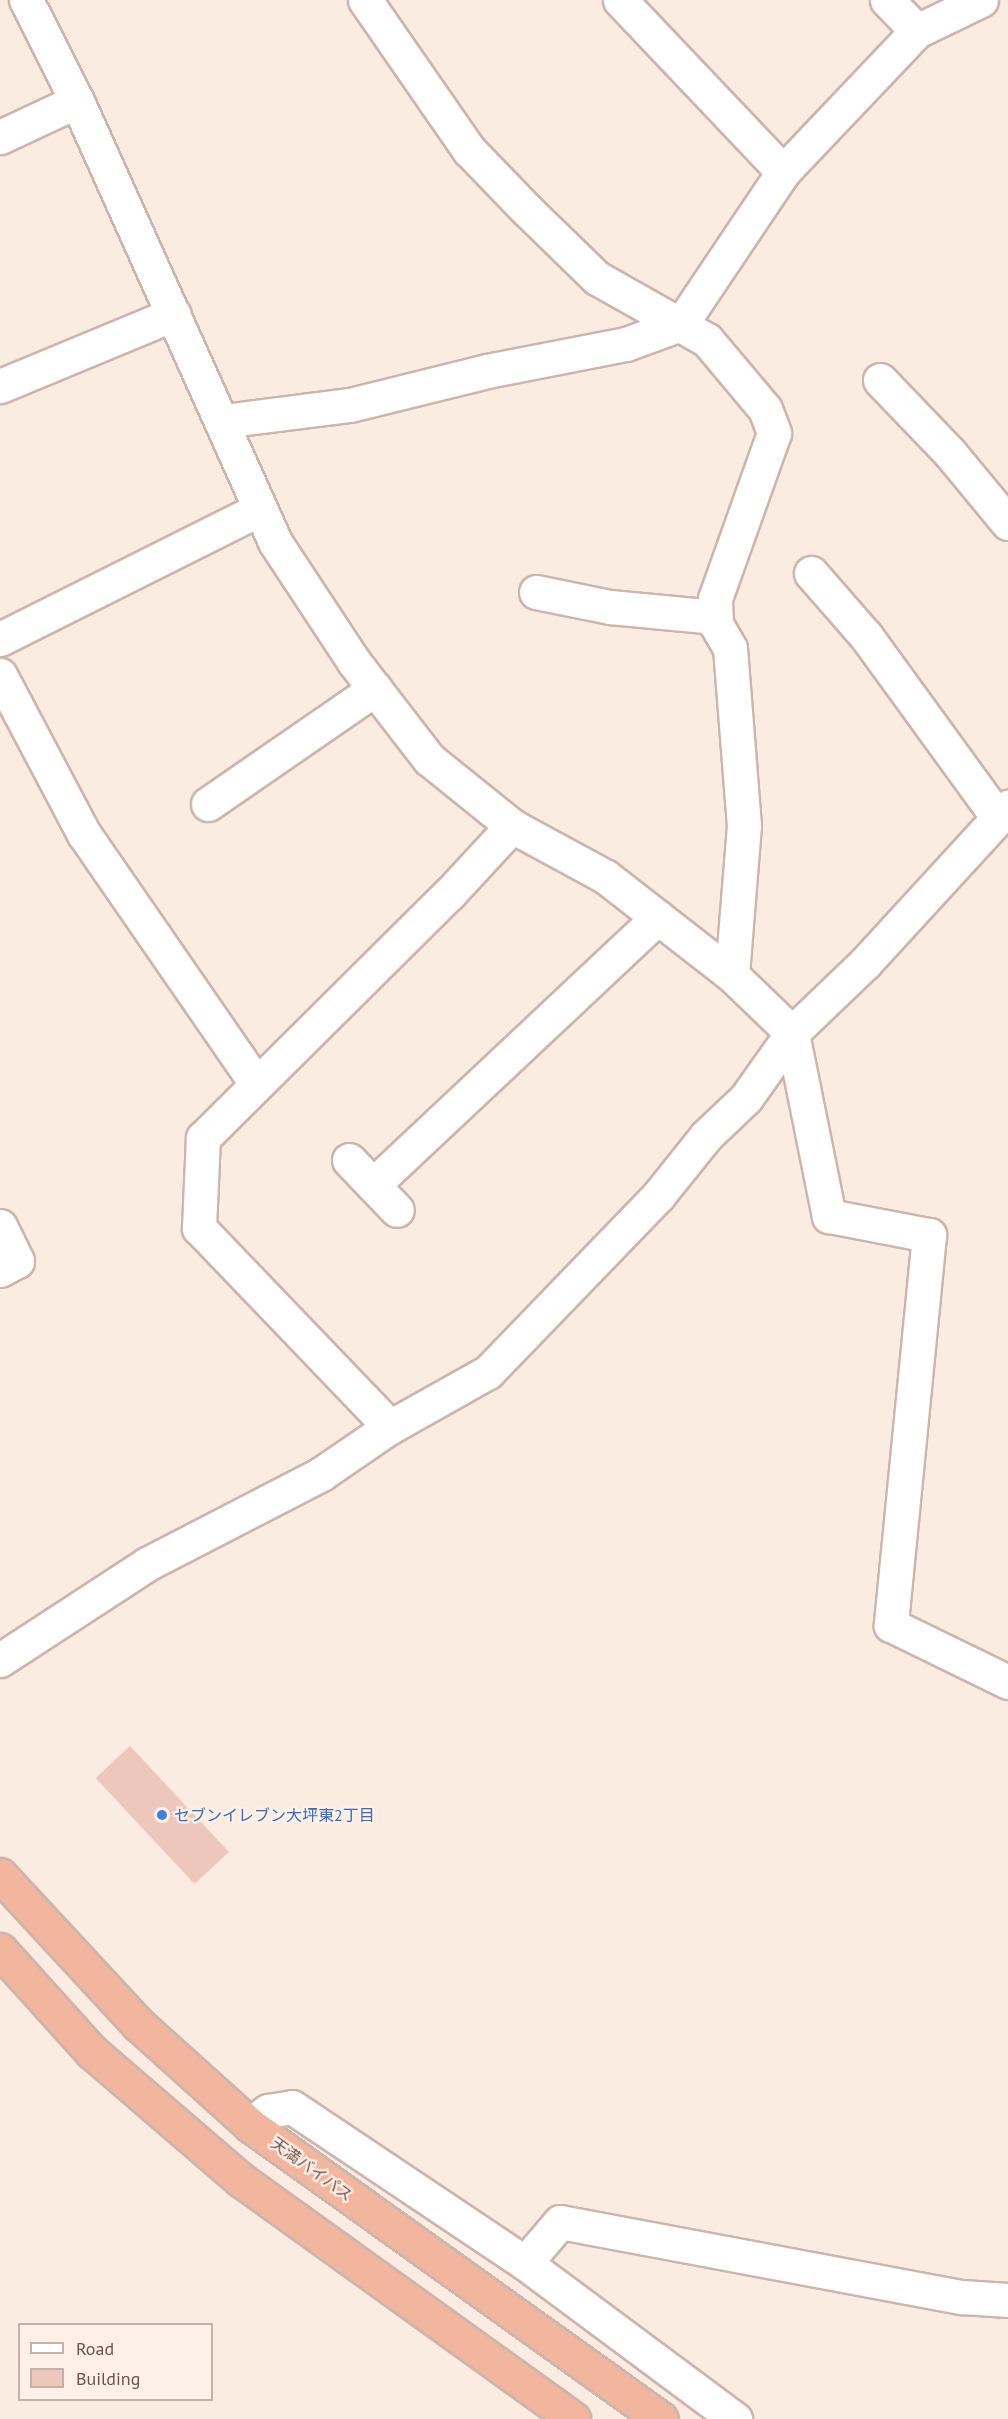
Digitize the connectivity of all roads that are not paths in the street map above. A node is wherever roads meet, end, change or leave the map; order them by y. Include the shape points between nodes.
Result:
1 (26, 0) edge
2 (365, 0) edge
3 (620, 0) edge
4 (887, 0) edge
5 (981, 0) edge
6 (917, 31) junction
7 (76, 102) junction
8 (0, 137) edge
9 (783, 172) junction
10 (174, 314) junction
11 (681, 324) junction
12 (880, 380) dead end
13 (0, 386) edge
14 (223, 421) junction
15 (260, 509) junction
16 (1008, 523) edge
17 (811, 573) dead end
18 (536, 592) dead end
19 (716, 617) junction
20 (0, 639) edge
21 (0, 675) edge
22 (375, 689) junction
23 (208, 804) dead end
24 (1003, 812) edge
25 (512, 826) junction
26 (658, 917) junction
27 (732, 975) junction
28 (792, 1033) junction
29 (256, 1083) junction
30 (349, 1160) dead end
31 (373, 1185) junction
32 (397, 1210) dead end
33 (0, 1226) edge
34 (0, 1270) edge
35 (390, 1427) junction
36 (0, 1660) edge
37 (1008, 1682) edge
38 (0, 1875) edge
39 (0, 1950) edge
40 (250, 2125) junction
41 (525, 2264) junction
42 (1008, 2300) edge
43 (573, 2419) edge
44 (661, 2419) edge
45 (735, 2419) edge

1 - 7 street
2 - 11 street via 469,150 597,278
3 - 9 street
4 - 6 street
5 - 6 street
6 - 9 street
7 - 8 street
7 - 10 street
9 - 11 street
10 - 13 street
10 - 14 street
11 - 14 street via 626,344 487,371 350,405
11 - 19 street via 707,340 728,361 765,409 774,433 715,599
12 - 16 street via 950,453
14 - 15 street
15 - 20 street
15 - 22 street via 275,542
17 - 24 street via 867,636
18 - 19 street via 610,607
19 - 27 street via 730,648 744,825
21 - 29 street via 84,834
22 - 23 street
22 - 25 street via 429,759
24 - 28 street via 865,963
25 - 26 street via 606,877
25 - 29 street via 449,894
26 - 27 street
26 - 31 street
27 - 28 street
28 - 35 street via 746,1098 706,1136 658,1196 488,1372
28 - 37 street via 829,1215 929,1235 891,1625
29 - 35 street via 203,1138 199,1228
30 - 31 street
31 - 32 street
33 - 34 street via 17,1261
35 - 36 street via 321,1474 147,1564
38 - 40 highway, 天満バイパス via 138,2024
39 - 43 highway via 92,2052 241,2180
40 - 41 street via 268,2110 292,2107
40 - 44 highway, 天満バイパス
41 - 42 street via 560,2222 962,2297
41 - 45 street

